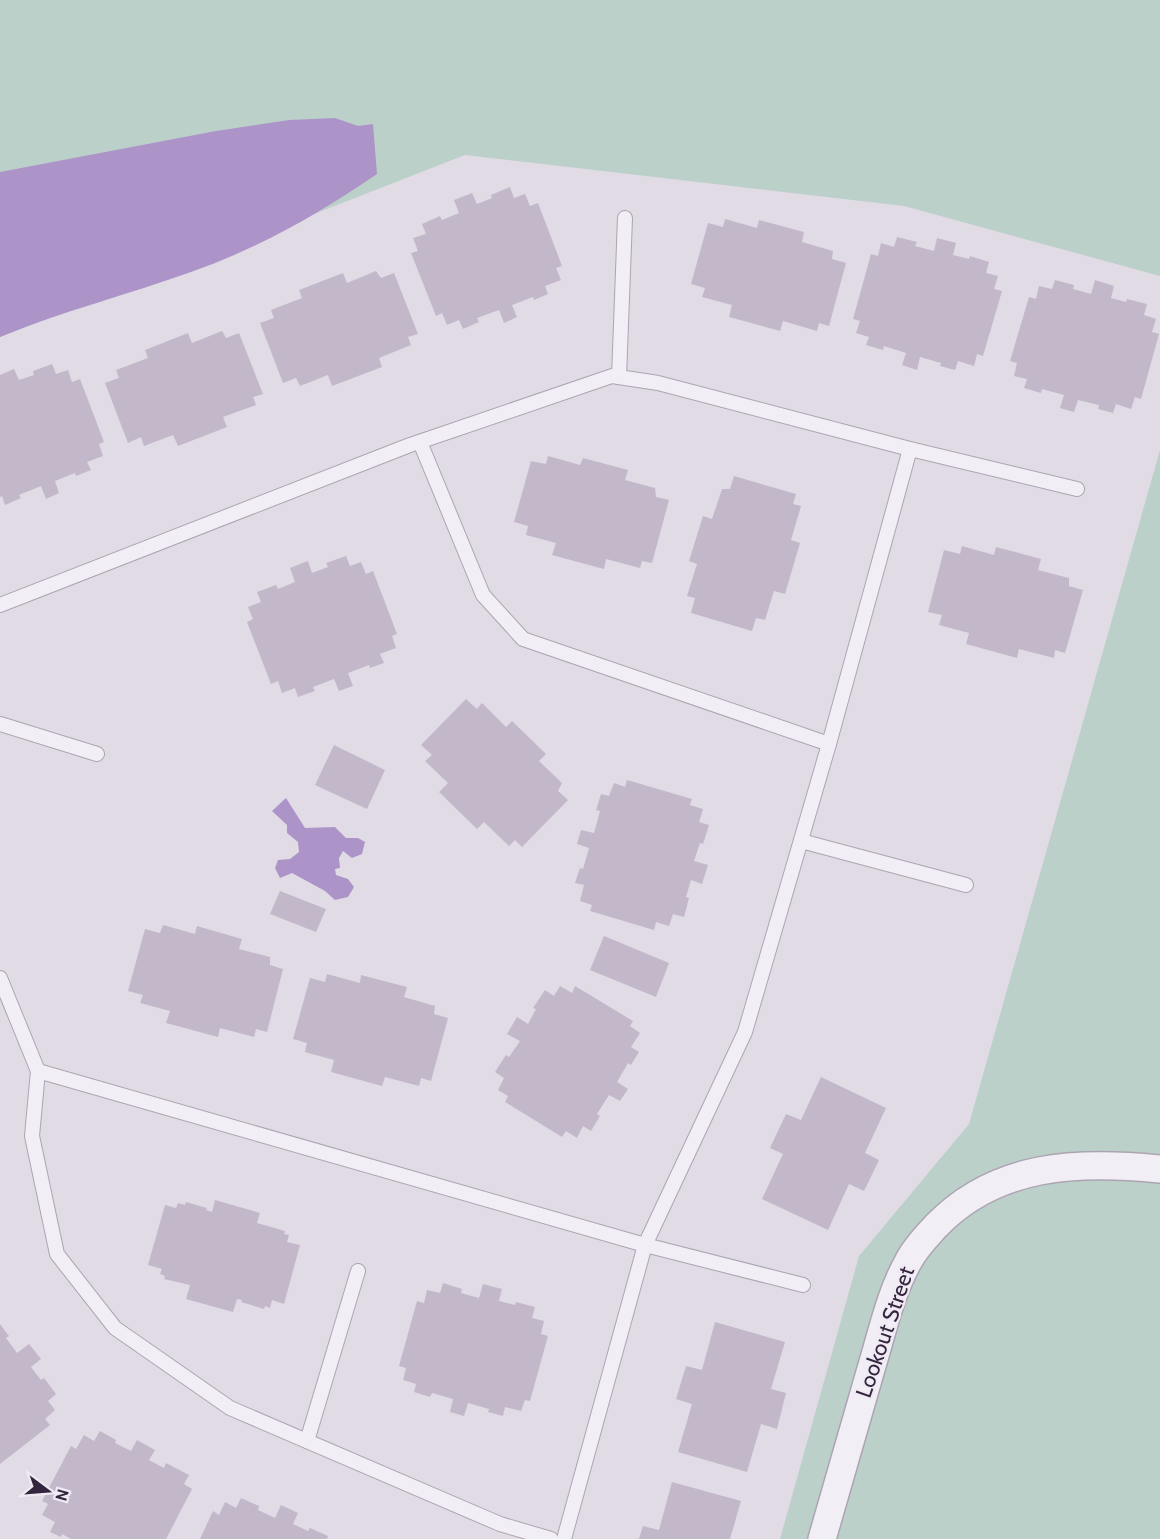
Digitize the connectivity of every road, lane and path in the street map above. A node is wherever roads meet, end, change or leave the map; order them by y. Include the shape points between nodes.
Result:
1 (625, 218) dead end
2 (619, 377) junction
3 (420, 442) junction
4 (910, 449) junction
5 (1077, 489) dead end
6 (0, 605) edge
7 (0, 724) edge
8 (829, 744) junction
9 (97, 754) dead end
10 (801, 841) junction
11 (966, 885) dead end
12 (0, 978) edge
13 (38, 1071) junction
14 (1160, 1169) edge
15 (645, 1245) junction
16 (358, 1271) dead end
17 (803, 1285) dead end
18 (307, 1441) junction
19 (551, 1539) edge
20 (564, 1539) edge
21 (822, 1539) edge

1 - 2 lane
2 - 3 lane via 612,376
2 - 4 lane via 658,383
3 - 6 lane
3 - 8 lane via 483,595 523,639
4 - 5 lane
4 - 8 lane
7 - 9 lane
8 - 10 lane
10 - 11 lane
10 - 15 lane via 745,1032
12 - 13 lane
13 - 15 lane
13 - 18 lane via 32,1136 57,1254 115,1328 230,1408
14 - 21 street, Lookout Street via 1081,1165 1021,1174 995,1183 959,1205 930,1233 908,1262 889,1310
15 - 17 lane
15 - 20 lane
16 - 18 lane
18 - 19 lane via 500,1524

